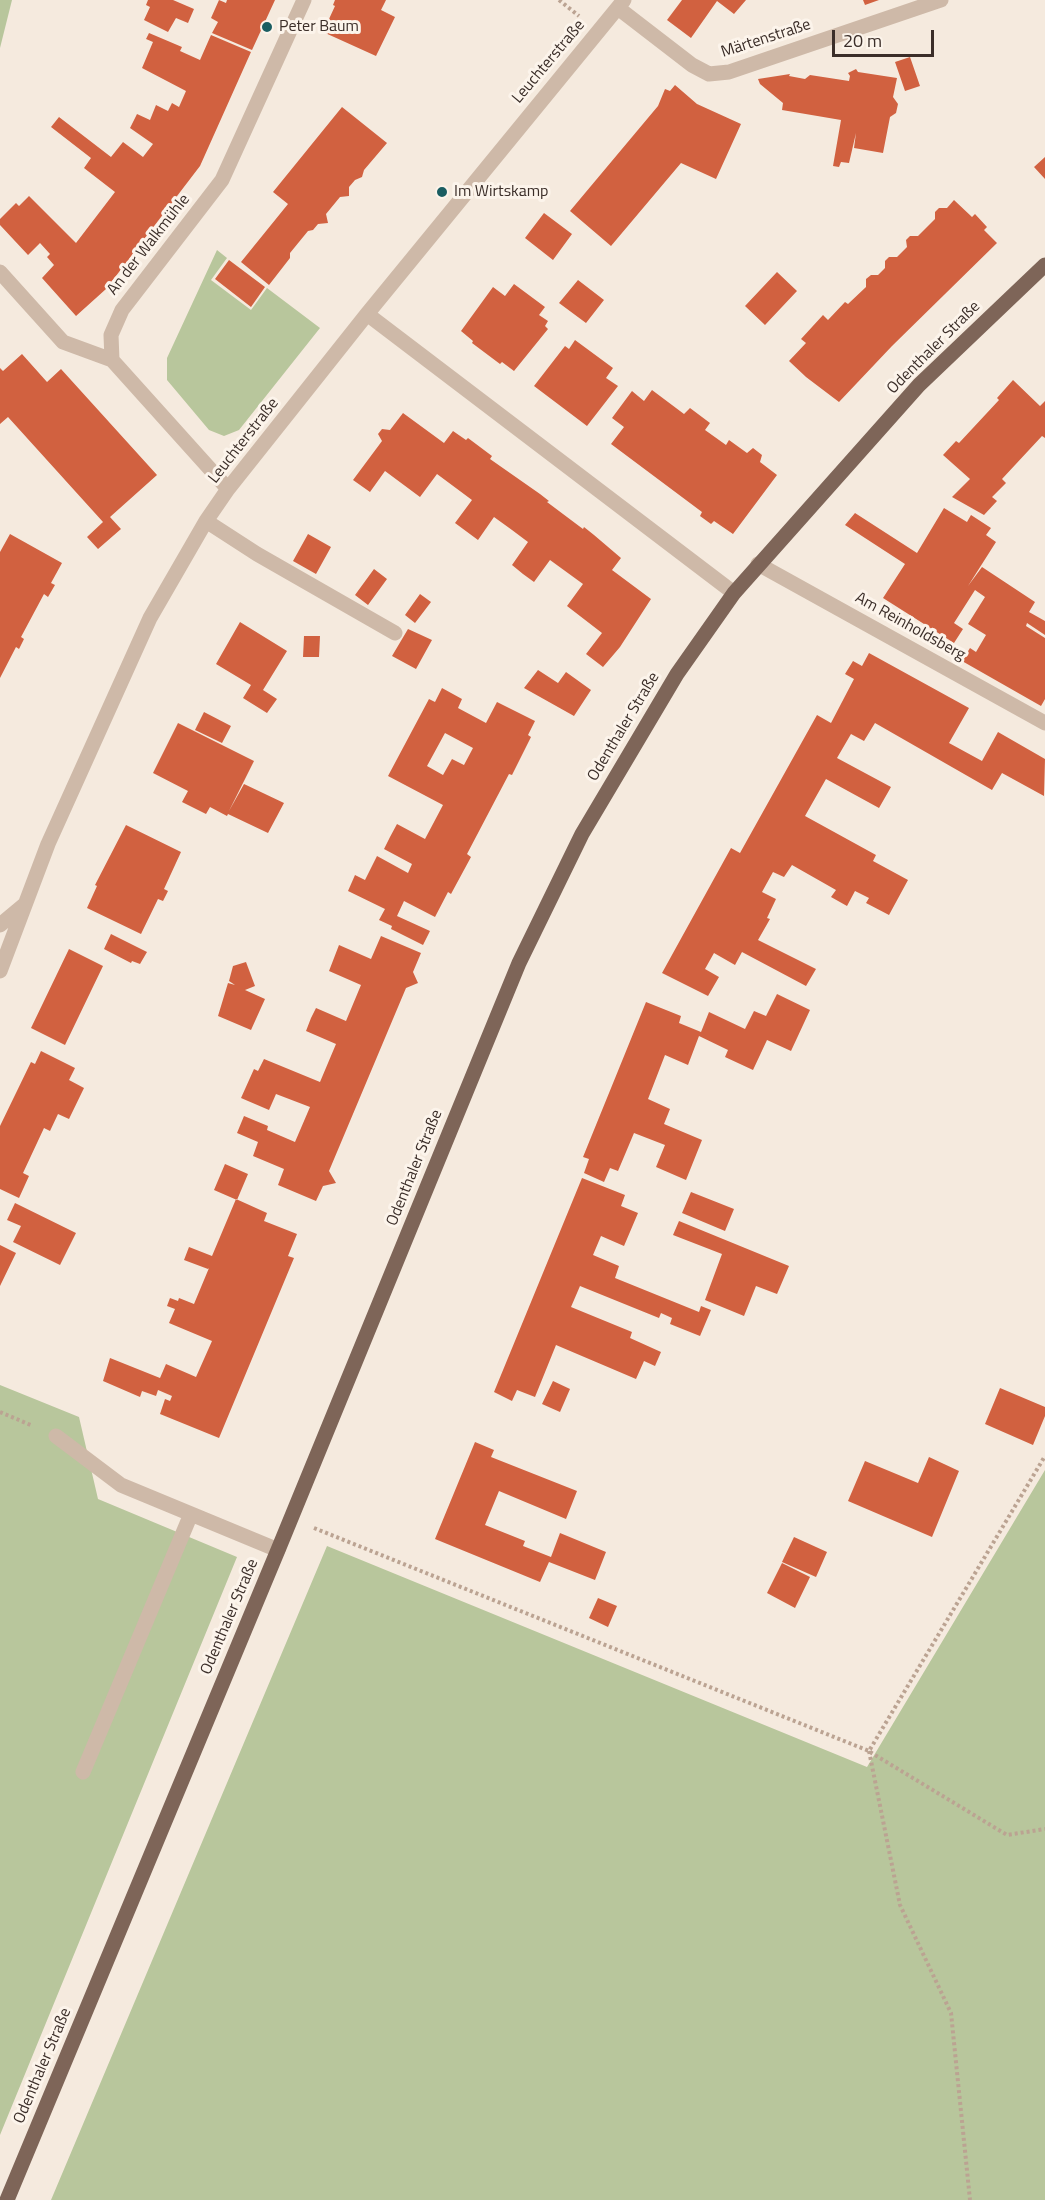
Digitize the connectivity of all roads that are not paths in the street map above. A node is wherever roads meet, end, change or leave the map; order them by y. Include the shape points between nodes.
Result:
1 (304, 0) edge
2 (941, 0) edge
3 (621, 4) edge
4 (1045, 265) edge
5 (0, 273) edge
6 (367, 314) junction
7 (112, 360) junction
8 (228, 489) junction
9 (206, 521) junction
10 (758, 564) junction
11 (734, 593) junction
12 (395, 633) dead end
13 (1045, 723) edge
14 (24, 905) junction
15 (0, 912) edge
16 (0, 925) edge
17 (0, 971) edge
18 (56, 1436) road end
19 (191, 1514) junction
20 (278, 1550) junction
21 (82, 1772) dead end
22 (7, 2200) edge

1 - 7 street, An der Walkmühle via 222,180 122,310 111,335
2 - 3 street, Märtenstraße via 729,72 709,74 692,65
3 - 6 street, Leuchterstraße
4 - 10 main road, Odenthaler Straße via 919,385
5 - 7 street via 63,342
6 - 8 street, Leuchterstraße
6 - 11 street
7 - 8 street
8 - 9 street, Leuchterstraße
9 - 12 street
9 - 14 street, Leuchterstraße via 150,618
10 - 11 main road, Odenthaler Straße
10 - 13 street, Am Reinholdsberg
11 - 20 main road, Odenthaler Straße via 677,674 582,834 519,963
14 - 15 street
14 - 16 street
14 - 17 street, Leuchterstraße
18 - 19 street via 121,1485
19 - 20 street
19 - 21 street
20 - 22 main road, Odenthaler Straße

